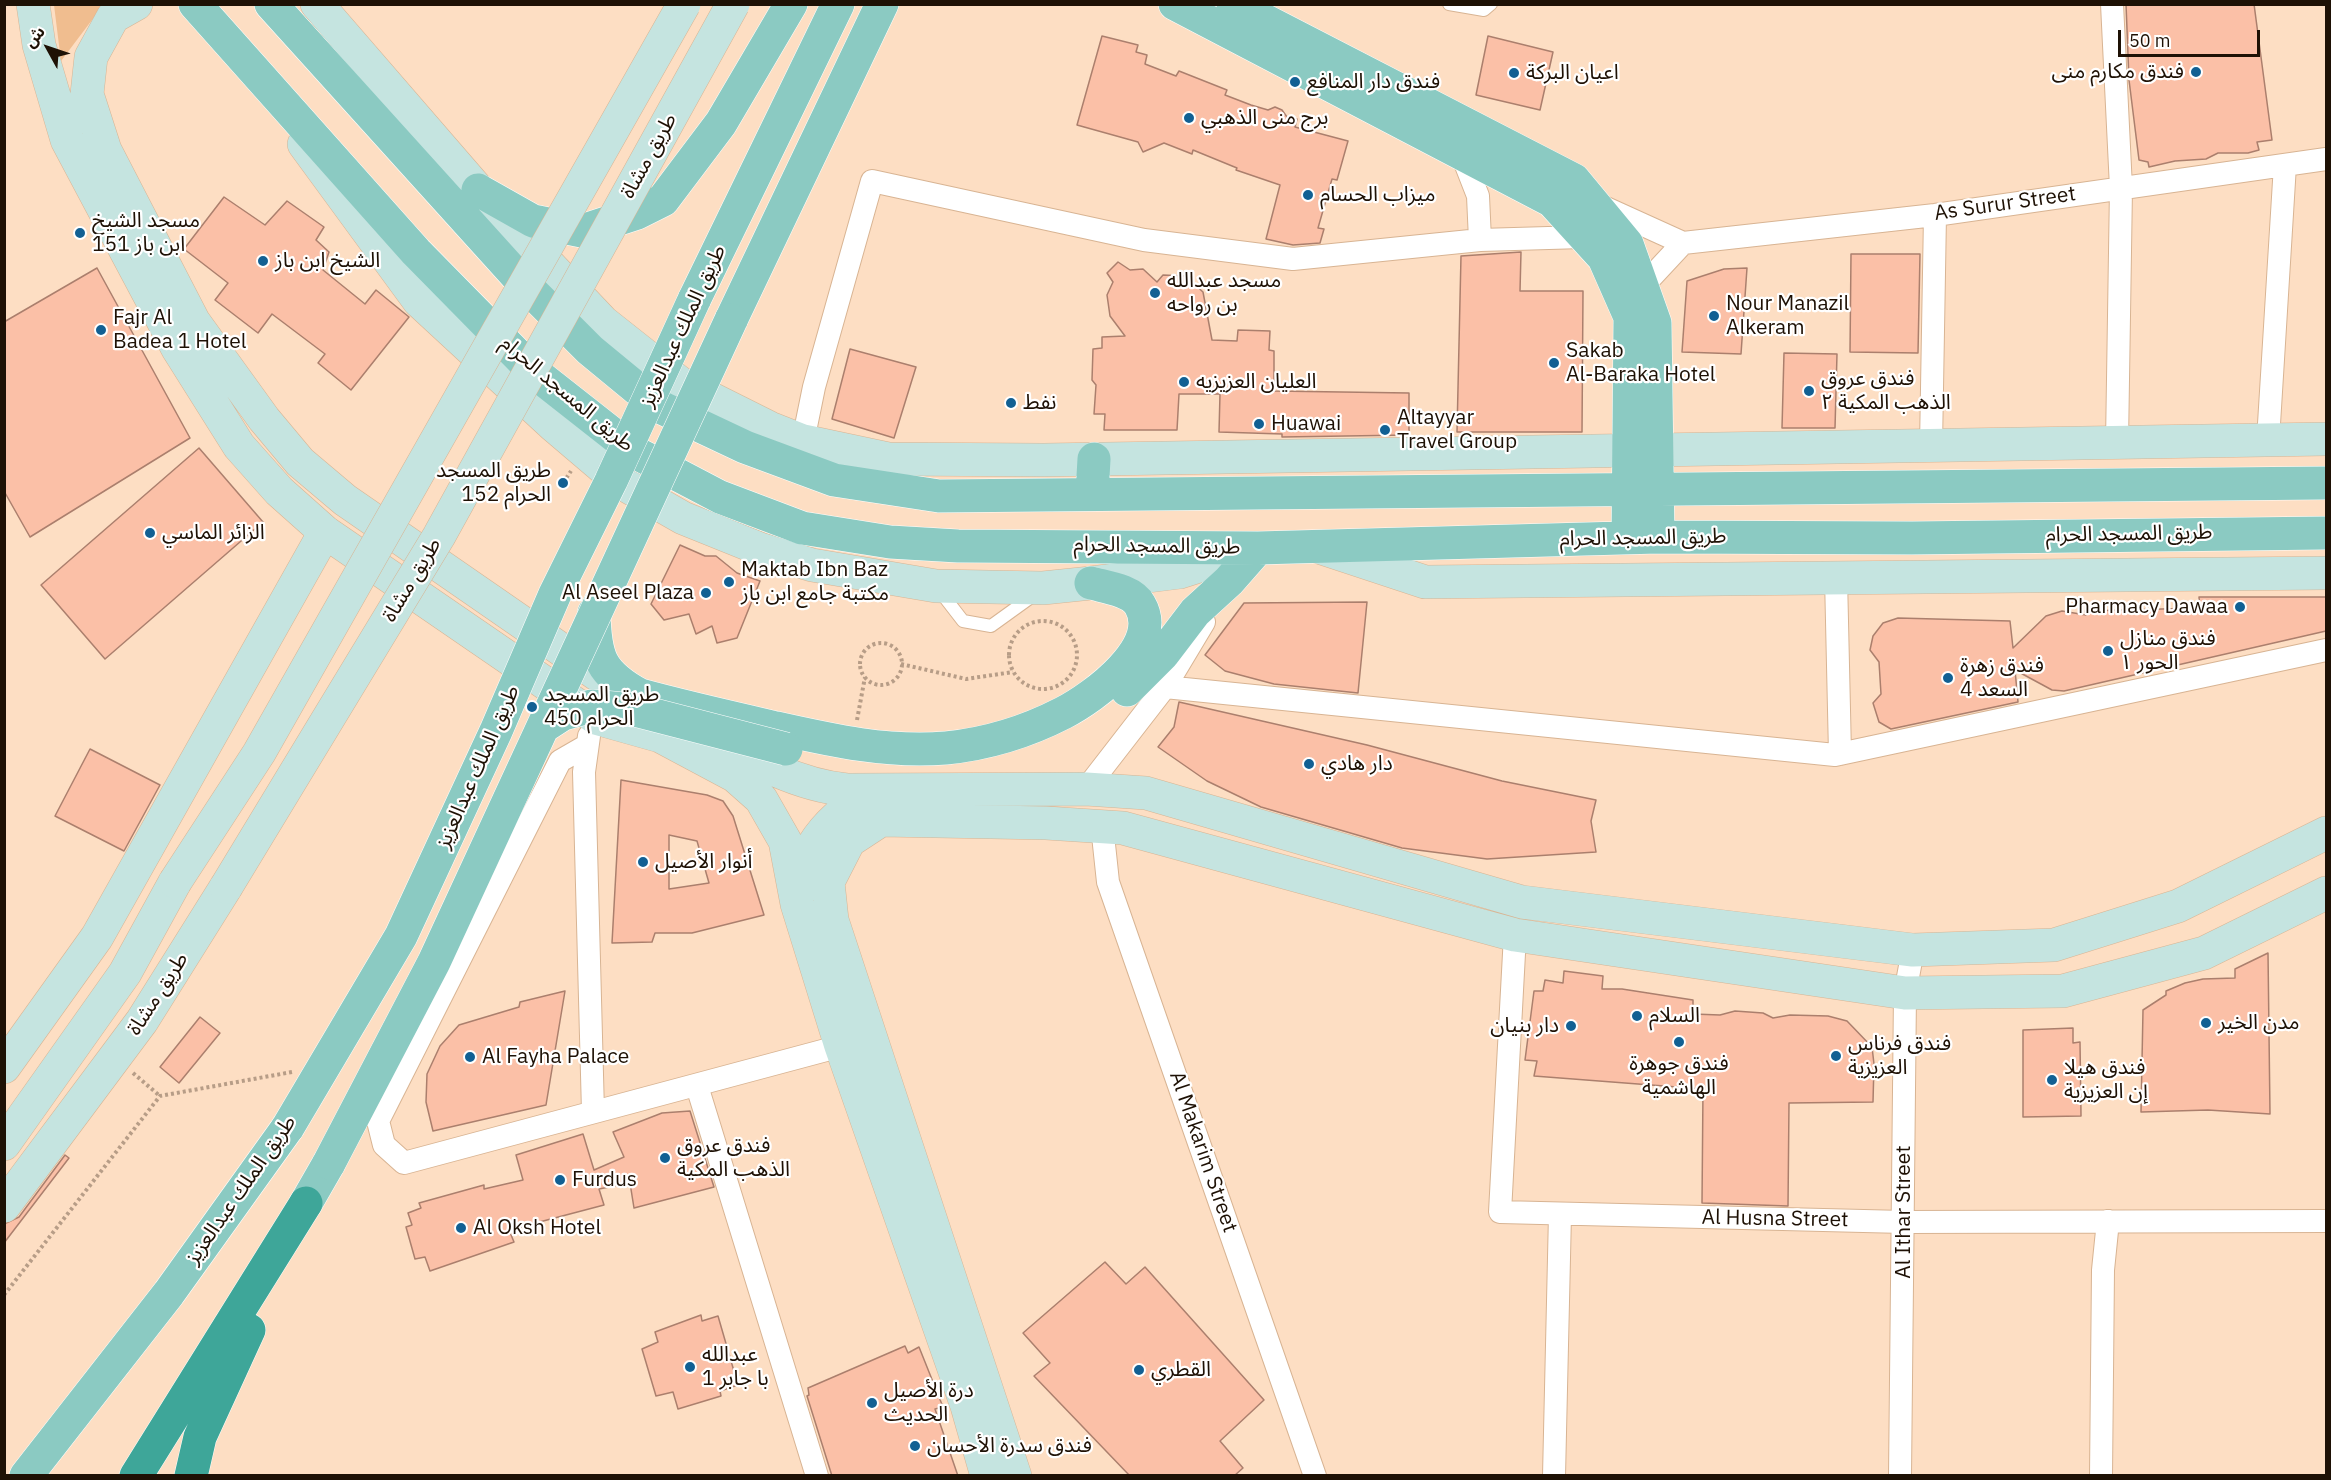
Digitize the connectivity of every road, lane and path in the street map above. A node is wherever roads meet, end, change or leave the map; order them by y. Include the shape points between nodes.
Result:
1 (33, 4) edge
2 (136, 4) edge
3 (271, 4) edge
4 (317, 4) edge
5 (684, 4) edge
6 (733, 4) edge
7 (791, 4) edge
8 (838, 4) edge
9 (1175, 4) edge
10 (1233, 4) edge
11 (1449, 4) edge
12 (1491, 4) edge
13 (2112, 4) edge
14 (190, 6) edge
15 (881, 8) edge
16 (235, 51) junction
17 (1462, 155) junction
18 (2326, 159) edge
19 (2286, 165) junction
20 (2121, 188) junction
21 (478, 190) junction
22 (1591, 201) junction
23 (1935, 214) junction
24 (1583, 237) junction
25 (1480, 240) junction
26 (1683, 243) junction
27 (1642, 287) junction
28 (190, 340) junction
29 (2326, 439) edge
30 (2268, 440) junction
31 (803, 441) junction
32 (2117, 443) junction
33 (1976, 445) junction
34 (1931, 446) junction
35 (1643, 451) junction
36 (1094, 459) junction
37 (2326, 483) edge
38 (1976, 486) junction
39 (1644, 489) junction
40 (1092, 494) junction
41 (325, 532) junction
42 (2326, 533) edge
43 (1643, 537) junction
44 (1912, 538) junction
45 (1312, 545) junction
46 (1258, 548) junction
47 (2326, 573) edge
48 (1836, 577) junction
49 (1914, 577) junction
50 (1229, 581) junction
51 (1091, 583) junction
52 (594, 613) junction
53 (2326, 650) edge
54 (901, 664) junction
55 (1013, 672) junction
56 (865, 677) junction
57 (1165, 687) junction
58 (1068, 721) junction
59 (543, 728) junction
60 (856, 729) dead end
61 (591, 732) junction
62 (1840, 754) junction
63 (1086, 789) junction
64 (888, 790) junction
65 (1102, 826) junction
66 (2326, 833) edge
67 (2326, 893) edge
68 (797, 904) junction
69 (1515, 935) junction
70 (1913, 950) junction
71 (1905, 993) junction
72 (841, 1046) junction
73 (115, 1057) junction
74 (4, 1067) edge
75 (298, 1071) dead end
76 (697, 1086) junction
77 (160, 1096) junction
78 (593, 1112) junction
79 (4, 1144) edge
80 (306, 1203) junction
81 (4, 1206) edge
82 (1560, 1214) junction
83 (2108, 1221) junction
84 (2326, 1221) edge
85 (1904, 1222) junction
86 (4, 1295) edge
87 (142, 1467) edge
88 (26, 1476) edge
89 (191, 1476) edge
90 (817, 1476) edge
91 (987, 1476) edge
92 (1015, 1476) edge
93 (1315, 1476) edge
94 (1554, 1476) edge
95 (1900, 1476) edge
96 (2102, 1476) edge

1 - 28 street via 39,45 67,140
2 - 28 street via 113,17 91,57 87,94 105,150
3 - 40 main road via 525,285 590,350 658,406 745,447 834,480 939,496
4 - 21 street
5 - 79 street, طريق مشاة, bridge via 259,753 176,882 125,972
6 - 73 street, طريق مشاة, bridge via 439,536 226,887
7 - 21 main road via 722,123 663,200 582,231 533,221
8 - 88 main road, طريق الملك عبدالعزيز, bridge via 555,594 401,936 288,1126 169,1293
9 - 17 main road
10 - 22 main road via 1574,180
11 - 12 lane via 1484,10
13 - 20 street
14 - 16 main road, طريق المسجد الحرام
15 - 52 main road, طريق الملك عبدالعزيز, bridge
16 - 46 main road, طريق المسجد الحرام via 416,252 535,373 638,454 720,497 802,528 890,542
16 - 51 street via 419,301 620,482 683,518 812,565 936,586 1043,588
17 - 24 main road via 1552,201
17 - 25 street via 1478,196
18 - 19 street, As Surur Street
19 - 20 street, As Surur Street
19 - 30 street
20 - 23 street, As Surur Street
20 - 32 street
21 - 31 street via 603,322 680,383
22 - 26 street
22 - 27 main road via 1627,244
23 - 26 street, As Surur Street
23 - 34 street
24 - 25 street
24 - 35 main road via 1604,258 1630,317
25 - 31 street via 1293,259 1144,240 872,181 814,387
26 - 27 street
27 - 35 main road via 1655,323
28 - 41 street via 239,446 279,491
28 - 64 street via 300,462 345,500 593,672 753,760 819,787
29 - 30 street
30 - 32 street
31 - 36 street via 888,459
32 - 33 street
33 - 34 street
33 - 38 street
34 - 35 street
35 - 36 street
35 - 39 main road
36 - 40 main road
37 - 38 main road
38 - 39 main road
39 - 40 main road
39 - 43 main road
41 - 61 street
41 - 74 street via 97,937
42 - 44 main road, طريق المسجد الحرام
43 - 44 main road, طريق المسجد الحرام
43 - 45 main road, طريق المسجد الحرام
44 - 49 street
45 - 46 main road, طريق المسجد الحرام
45 - 48 street via 1425,582
46 - 50 main road
46 - 51 street via 1180,572
47 - 49 street
48 - 49 street
48 - 62 street
50 - 57 street
50 - 58 main road via 1195,612 1163,654 1122,695
51 - 58 main road via 1128,594 1140,604 1144,625 1137,652
52 - 58 main road via 595,645 604,666 618,683 640,695 846,744 904,751 949,748
52 - 59 main road, طريق الملك عبدالعزيز, bridge
53 - 62 street
54 - 55 path via 966,679
54 - 56 path via 891,682 877,684
54 - 56 path via 893,646 874,644 860,658
55 - 55 path via 1009,651 1012,640 1027,624 1059,624 1074,640 1076,663 1072,673 1053,687 1031,687
56 - 60 path
57 - 62 street
57 - 63 street
58 - 59 main road, bridge via 1004,760 938,770 885,770 816,757 635,710 592,706 563,714
59 - 80 main road, طريق الملك عبدالعزيز, bridge via 434,962
61 - 68 street via 660,736 735,776 761,799 785,841
61 - 78 street via 584,772
61 - 78 street via 560,761 378,1121 384,1145 404,1164
63 - 64 street
63 - 70 street via 1146,793 1522,902
64 - 68 street via 852,805 823,831 801,873
65 - 69 street via 1123,828
65 - 92 street via 881,820 849,841 828,882 832,920
65 - 93 street, Al Makarim Street via 1108,882
66 - 70 street via 2178,906 2054,945
67 - 71 street via 2204,953 2063,991
68 - 72 street
69 - 71 street
69 - 82 street, Al Husna Street via 1500,1212
70 - 71 street, Al Ithar Street
71 - 85 street, Al Ithar Street
72 - 76 street
72 - 91 street via 967,1406
73 - 77 path
73 - 81 street, طريق مشاة
75 - 77 path
76 - 78 street
76 - 90 street
77 - 86 path
80 - 87 highway
80 - 89 highway via 200,1437
82 - 85 street, Al Husna Street
82 - 94 street
83 - 84 street, Al Husna Street
83 - 85 street, Al Husna Street
83 - 96 street via 2103,1270
85 - 95 street, Al Ithar Street

